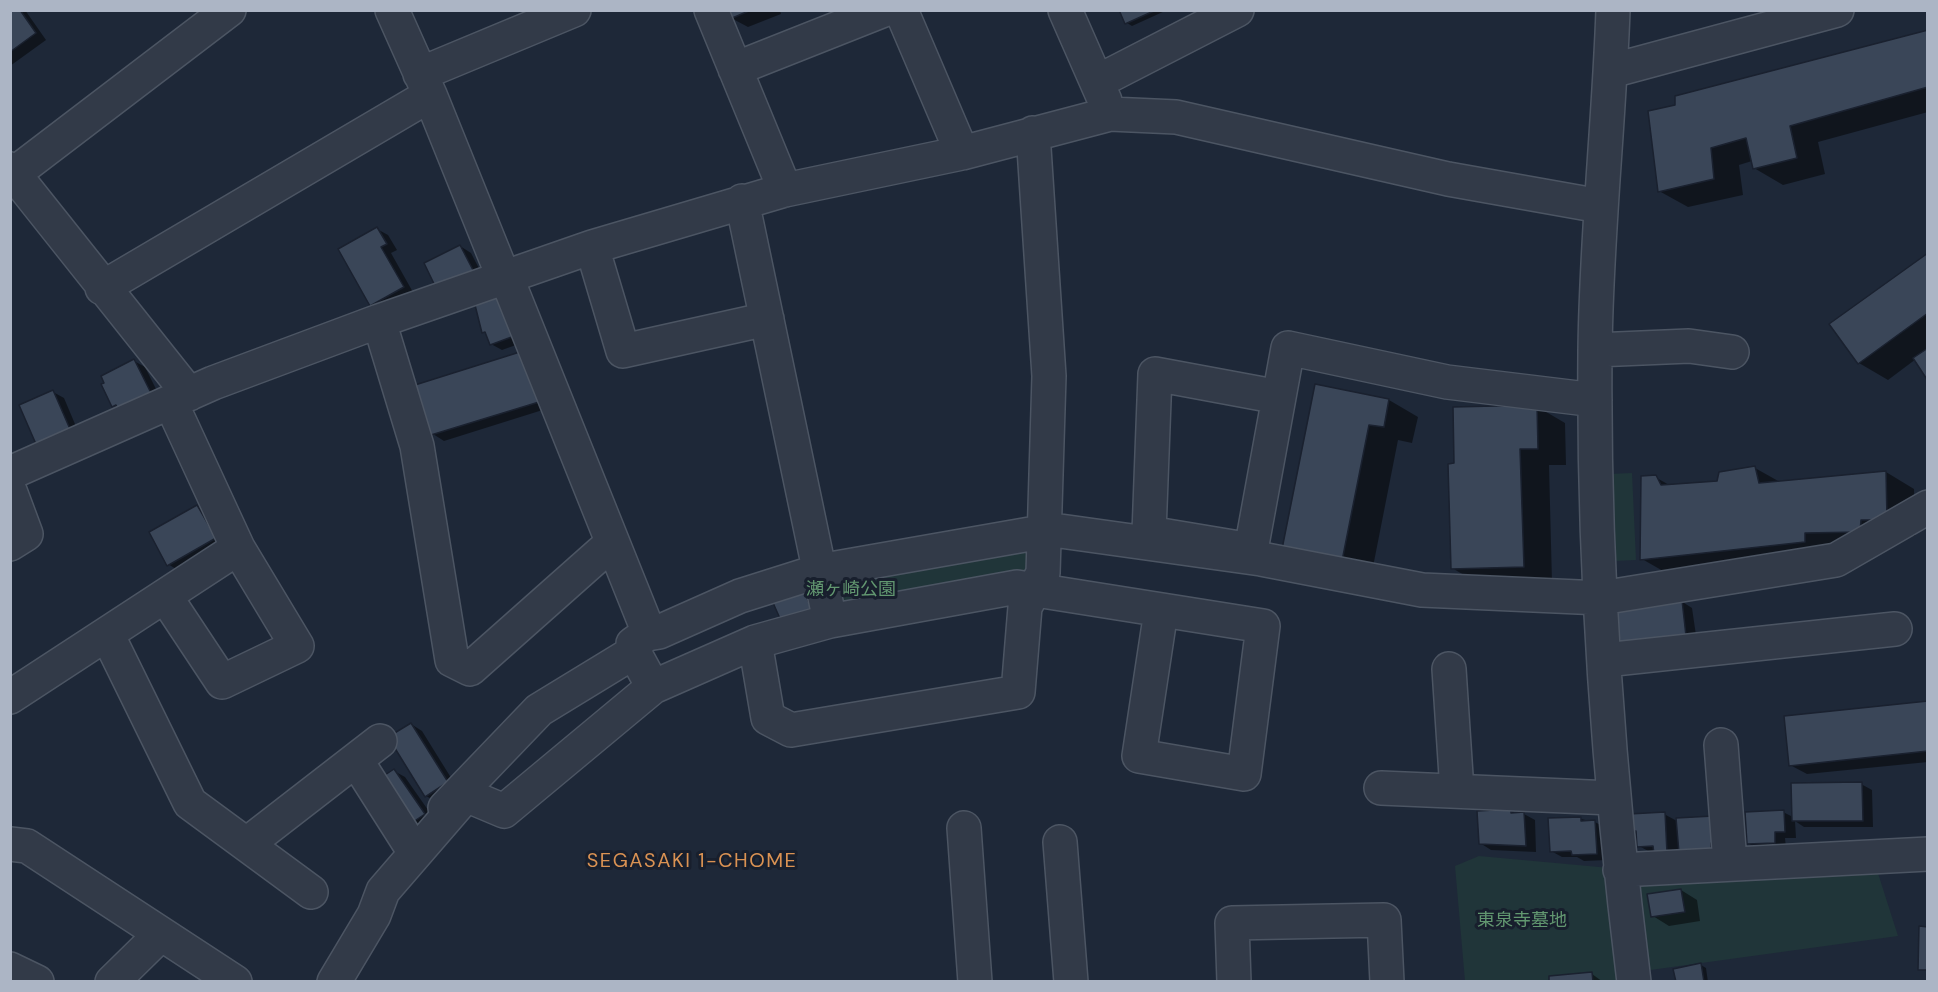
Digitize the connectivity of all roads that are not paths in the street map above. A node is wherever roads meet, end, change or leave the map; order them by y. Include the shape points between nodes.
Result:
1 (229, 10) edge
2 (392, 10) edge
3 (574, 10) edge
4 (711, 10) edge
5 (884, 10) edge
6 (901, 10) edge
7 (1065, 10) edge
8 (1237, 10) edge
9 (1613, 10) edge
10 (1837, 10) edge
11 (735, 69) junction
12 (1611, 71) junction
13 (1097, 82) junction
14 (425, 84) junction
15 (1110, 114) junction
16 (1032, 133) junction
17 (963, 153) junction
18 (12, 173) edge
19 (785, 190) junction
20 (742, 201) junction
21 (1600, 206) junction
22 (592, 247) junction
23 (507, 279) junction
24 (102, 288) junction
25 (767, 319) junction
26 (379, 321) junction
27 (1595, 351) junction
28 (1732, 352) dead end
29 (1279, 397) junction
30 (180, 398) junction
31 (1595, 400) junction
32 (10, 473) edge
33 (10, 491) edge
34 (1928, 507) edge
35 (1044, 532) junction
36 (612, 543) junction
37 (10, 544) edge
38 (238, 548) junction
39 (819, 571) junction
40 (1035, 590) junction
41 (165, 596) junction
42 (1601, 598) junction
43 (1161, 611) junction
44 (830, 621) junction
45 (1895, 629) dead end
46 (107, 634) junction
47 (755, 642) junction
48 (640, 643) junction
49 (1605, 660) junction
50 (1449, 669) dead end
51 (653, 687) junction
52 (10, 697) edge
53 (1721, 745) dead end
54 (1380, 788) dead end
55 (1457, 791) junction
56 (1612, 798) junction
57 (964, 828) dead end
58 (1060, 842) dead end
59 (10, 844) edge
60 (247, 844) junction
61 (412, 848) junction
62 (1928, 854) edge
63 (1730, 863) junction
64 (1620, 870) junction
65 (310, 892) dead end
66 (161, 933) junction
67 (10, 969) edge
68 (37, 981) edge
69 (112, 981) edge
70 (235, 981) edge
71 (324, 981) edge
72 (334, 981) edge
73 (975, 981) edge
74 (1071, 981) edge
75 (1234, 981) edge
76 (1387, 981) edge
77 (1634, 981) edge

1 - 18 street
2 - 14 street
3 - 14 street
4 - 11 street
5 - 11 street
6 - 17 street
7 - 13 street
8 - 13 street
9 - 12 street
10 - 12 street
11 - 19 street
12 - 21 street
13 - 15 street
14 - 23 street
14 - 24 street
15 - 16 street
15 - 21 street via 1176,117 1448,179
16 - 17 street
16 - 35 street via 1049,376
17 - 19 street
18 - 24 street
19 - 20 street
20 - 22 street
20 - 25 street
21 - 27 street
22 - 23 street
22 - 25 street via 623,351
23 - 26 street
23 - 36 street
24 - 30 street
25 - 39 street
26 - 30 street
26 - 36 street via 417,446 452,660 470,669
27 - 28 street via 1689,346
27 - 31 street
29 - 29 street via 1155,374 1149,533 1251,550
29 - 31 street via 1288,348 1447,382
30 - 32 street
30 - 38 street
31 - 42 street
33 - 37 street via 26,534
34 - 42 street via 1836,560
35 - 39 street
35 - 40 street via 1043,573
35 - 42 street via 1053,530 1226,554 1422,590
36 - 48 street via 648,633
38 - 41 street
38 - 41 street via 297,646 222,682
39 - 44 street
39 - 48 street via 740,597
40 - 43 street
40 - 44 street via 1017,587
40 - 47 street via 1025,607 1018,692 791,730 768,718
41 - 46 street
42 - 49 street
43 - 43 street via 1263,626 1244,774 1139,756
44 - 47 street
45 - 49 street
46 - 52 street
46 - 60 street via 190,803
47 - 51 street
48 - 51 street
48 - 61 street via 539,710 459,792
49 - 56 street
50 - 55 street
51 - 72 street via 504,811 466,795 383,891 374,915
53 - 63 street
54 - 55 street
55 - 56 street
56 - 64 street
57 - 73 street
58 - 74 street
59 - 66 street via 27,846
60 - 61 street via 368,750
60 - 65 street
61 - 71 street via 379,887
62 - 63 street
63 - 64 street
64 - 77 street
66 - 69 street
66 - 70 street
67 - 68 street
75 - 76 street via 1232,923 1384,920

